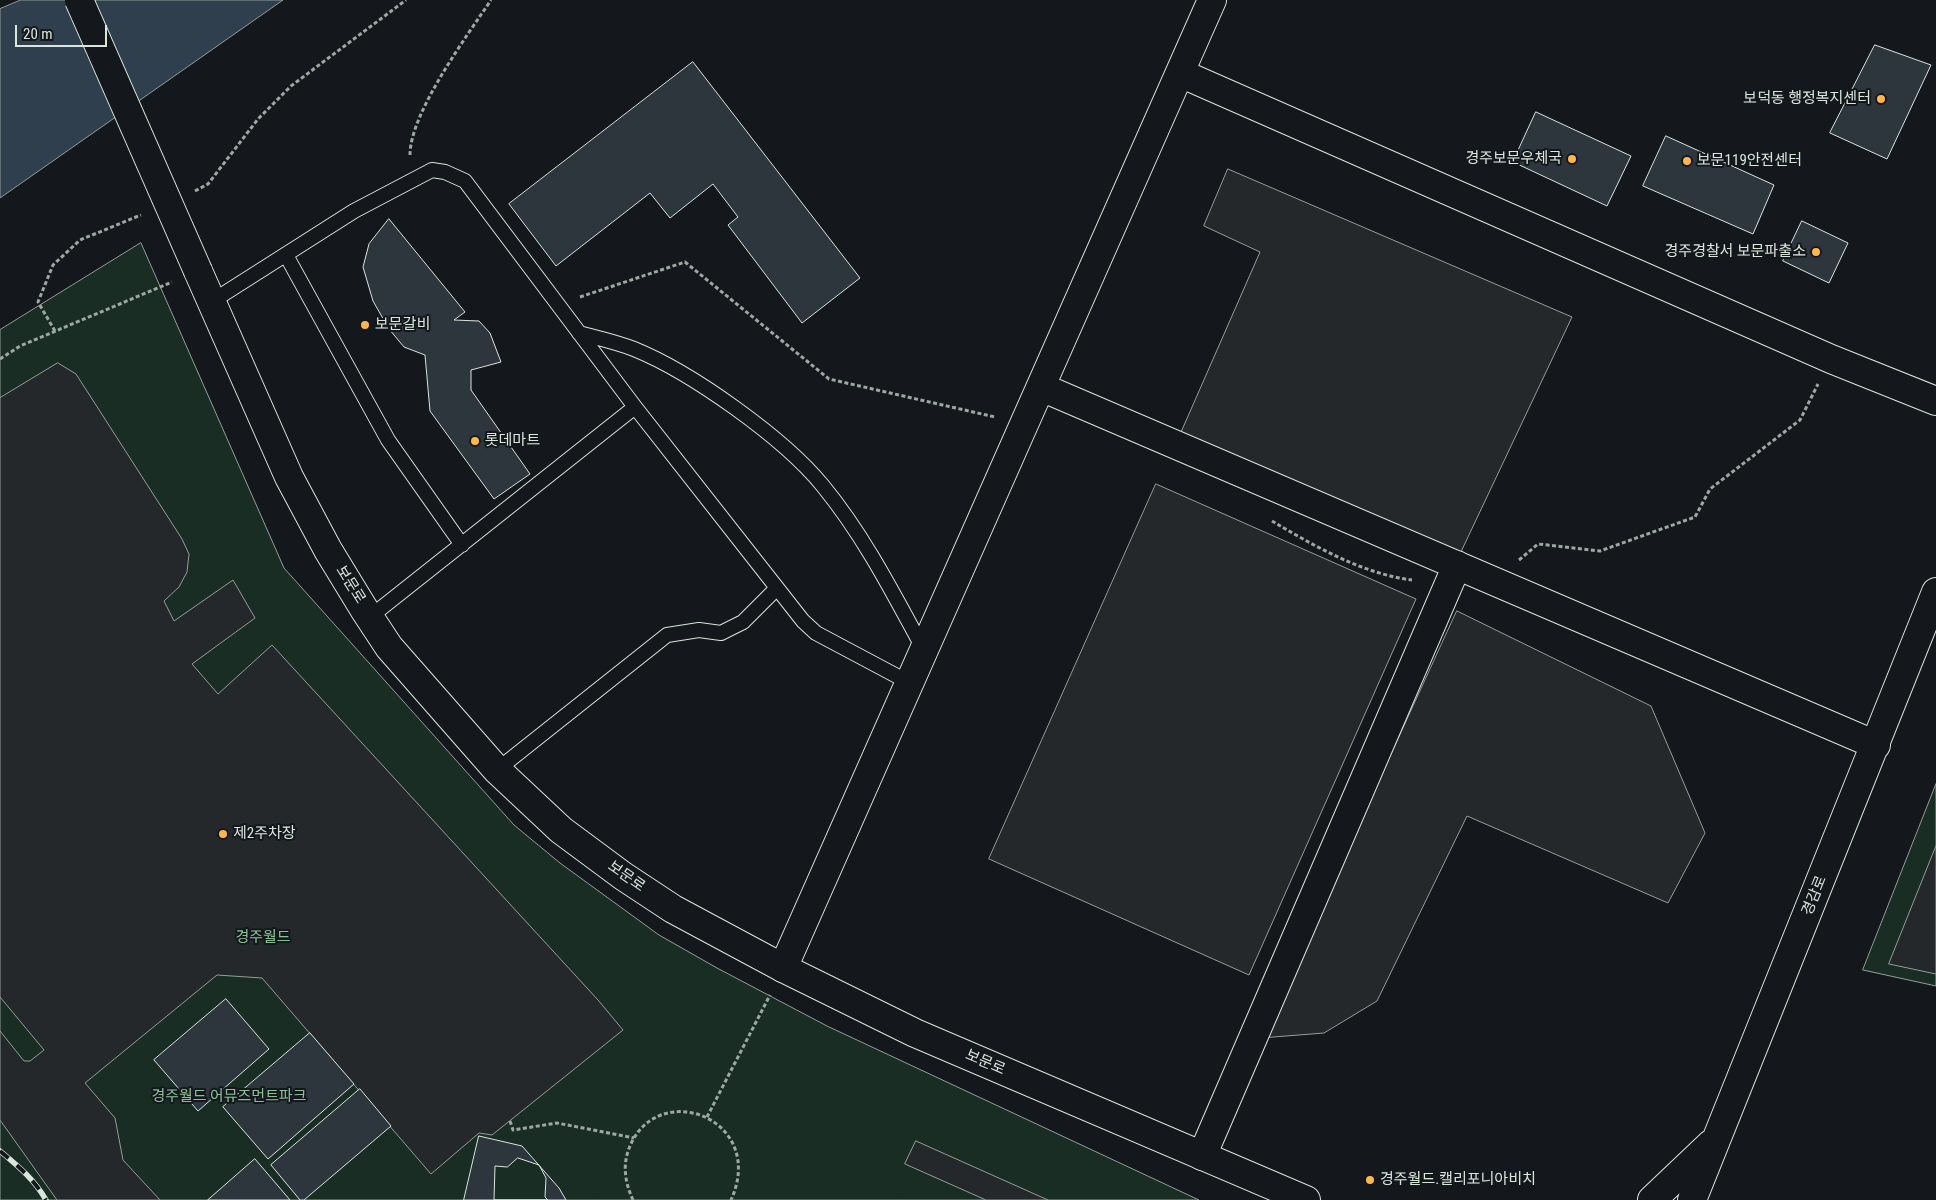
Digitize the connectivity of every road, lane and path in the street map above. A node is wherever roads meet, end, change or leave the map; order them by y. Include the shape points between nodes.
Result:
1 (79, 0) edge
2 (406, 0) edge
3 (490, 0) edge
4 (1212, 0) edge
5 (1180, 73) junction
6 (410, 182) junction
7 (191, 192) dead end
8 (148, 212) dead end
9 (286, 255) junction
10 (198, 272) junction
11 (211, 302) junction
12 (55, 331) junction
13 (579, 333) junction
14 (0, 359) edge
15 (1041, 387) junction
16 (1936, 401) edge
17 (635, 407) junction
18 (462, 545) junction
19 (1457, 565) junction
20 (777, 588) junction
21 (1936, 592) edge
22 (370, 617) junction
23 (924, 651) junction
24 (910, 683) junction
25 (1876, 744) junction
26 (497, 770) junction
27 (784, 968) junction
28 (707, 1117) junction
29 (510, 1121) dead end
30 (634, 1138) junction
31 (1716, 1140) junction
32 (1202, 1156) junction
33 (633, 1200) edge
34 (731, 1200) edge
35 (1306, 1200) edge
36 (1652, 1200) edge
37 (1692, 1200) edge

1 - 10 street, 보문로, bridge
2 - 7 path via 291,86 258,119 208,184
3 - 6 path via 445,69 418,122 410,149
4 - 5 street
5 - 15 street
5 - 16 street via 1813,351
6 - 9 lane via 354,212
6 - 13 lane via 432,170 465,180
8 - 12 path via 80,240 53,266 38,302
9 - 11 lane
9 - 18 lane via 388,440
10 - 11 street, 보문로
10 - 12 path
11 - 22 street, 보문로 via 289,477 328,550
12 - 14 path via 20,346
13 - 17 lane
13 - 23 lane via 634,349 682,375 769,434 822,485 840,509 876,560
15 - 19 street
15 - 23 street
17 - 18 lane
17 - 20 lane
18 - 22 lane
19 - 25 street
19 - 32 street
20 - 24 lane via 816,633
20 - 26 lane via 743,622 721,633 699,630 667,635
21 - 25 street, 경감로
22 - 26 street, 보문로 via 390,647
23 - 24 street
24 - 27 street
25 - 31 street, 경감로
26 - 27 street, 보문로 via 561,830 623,876 673,909
27 - 28 path
27 - 32 street, 보문로 via 915,1033
28 - 30 path via 688,1112 669,1113 652,1120
28 - 34 path via 723,1128 734,1144 739,1164 738,1183
29 - 30 path via 513,1130 557,1122
30 - 33 path via 628,1147 624,1165 626,1184
31 - 36 street
31 - 37 street, 경감로
32 - 35 street, 보문로

